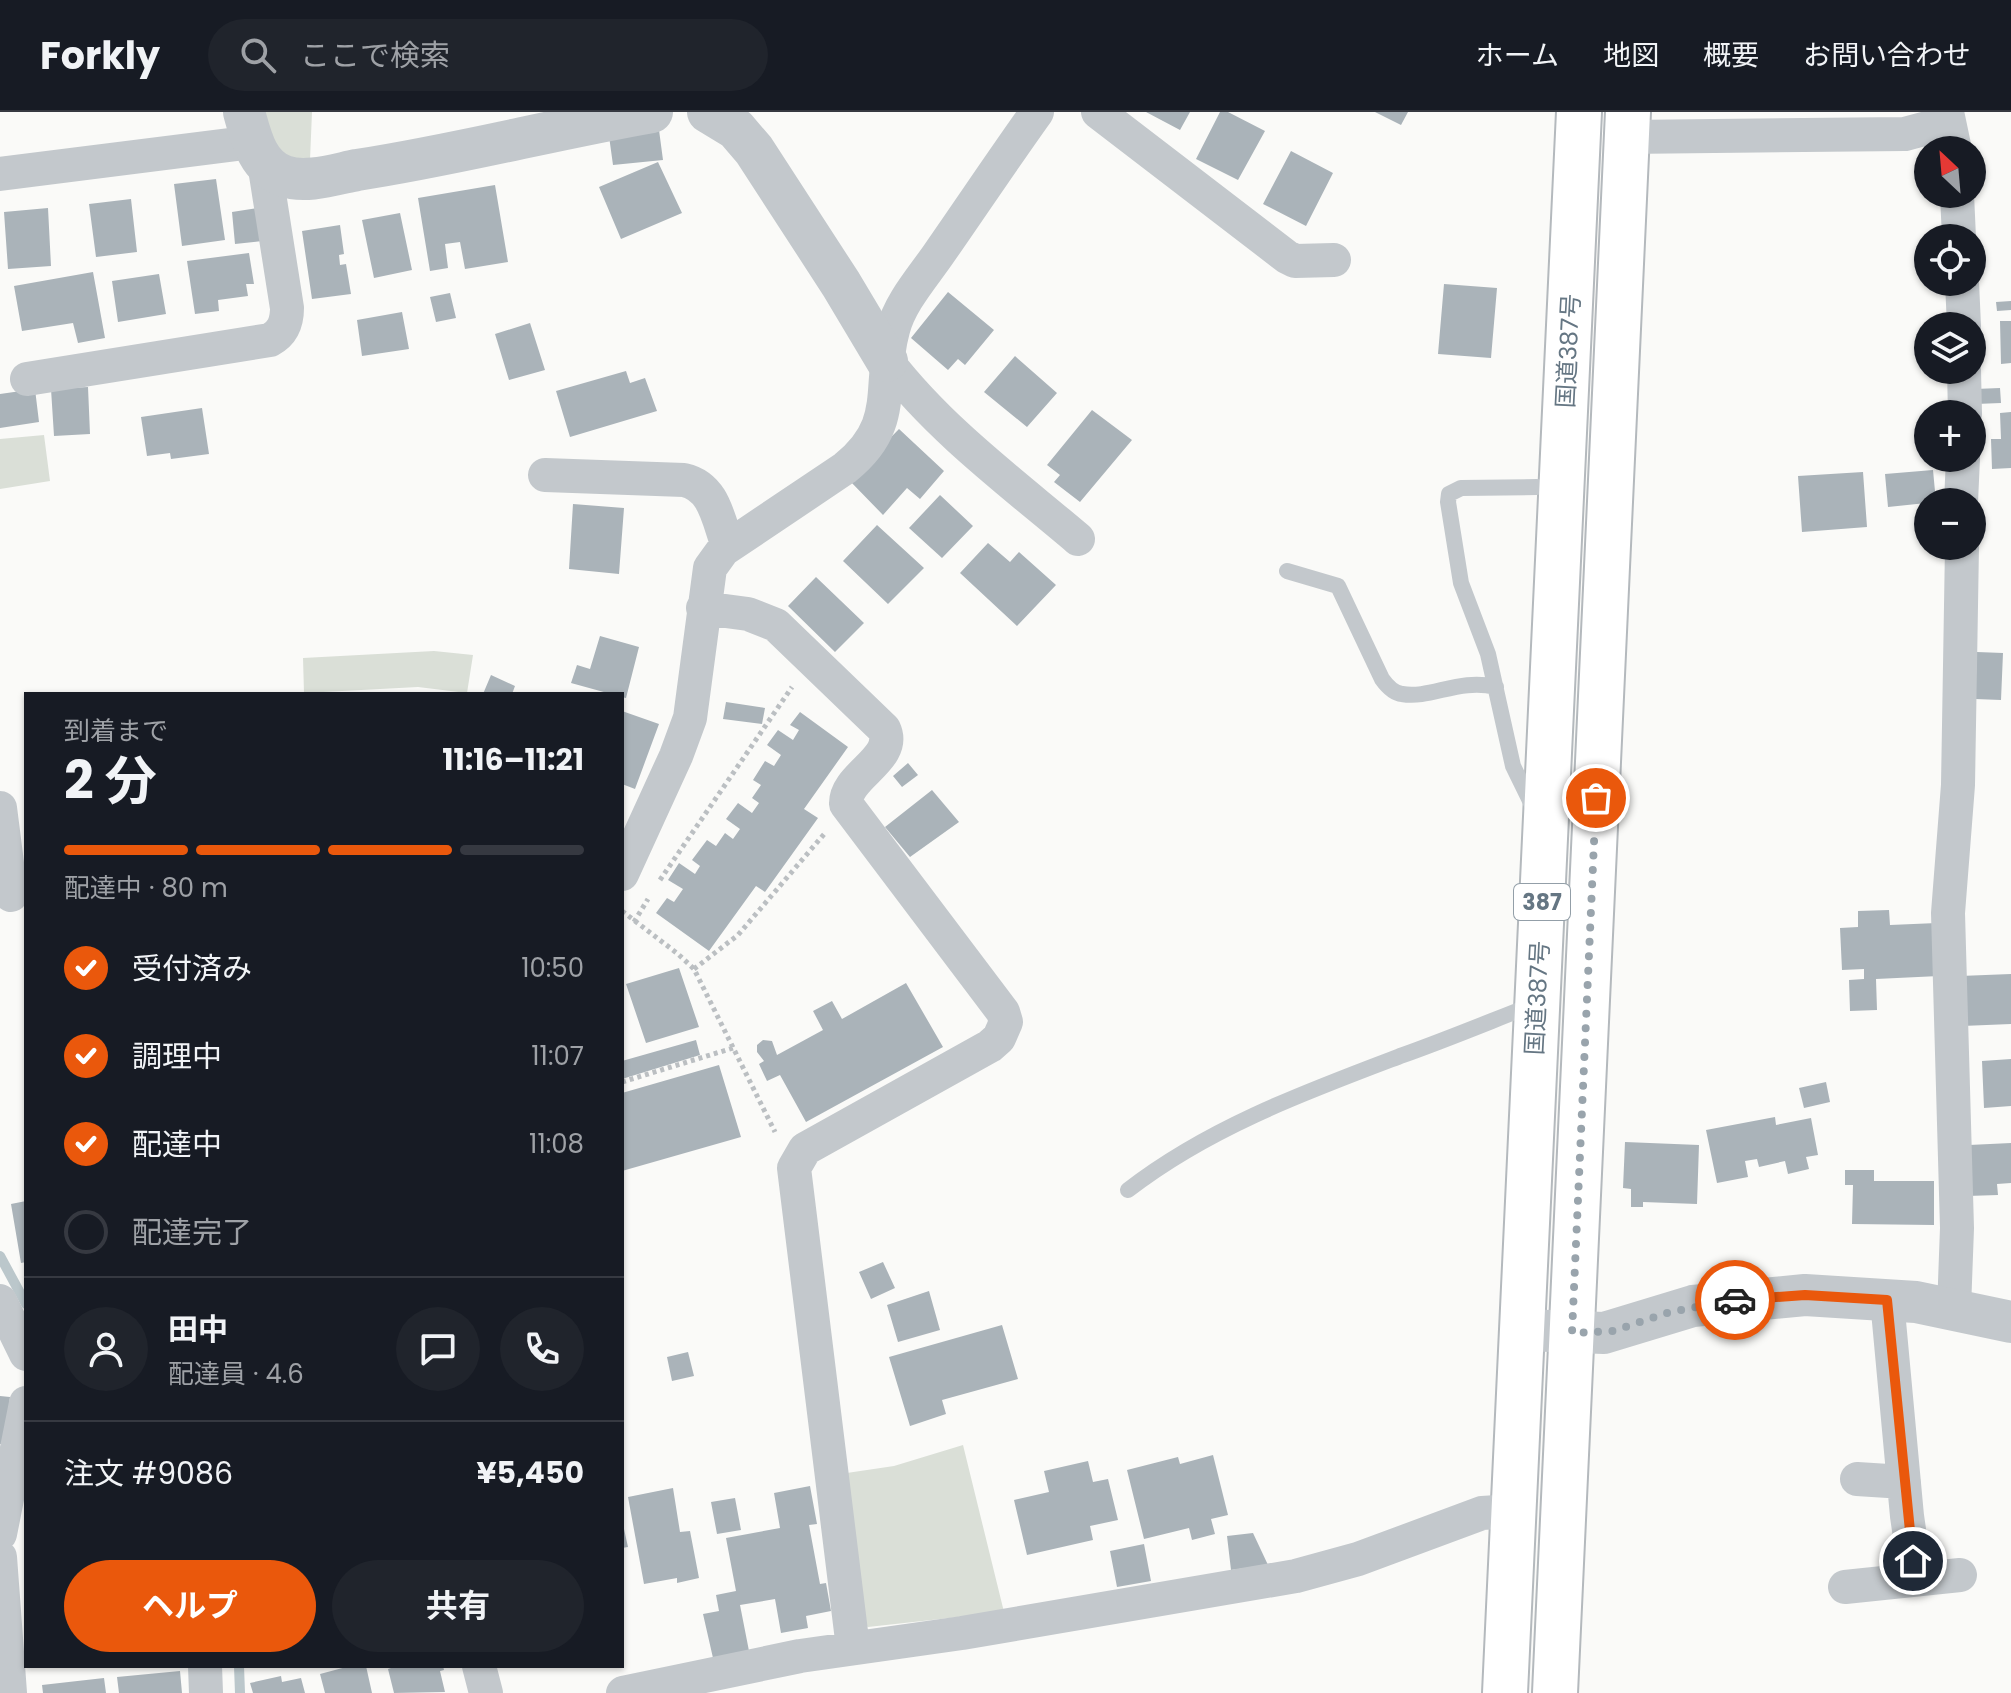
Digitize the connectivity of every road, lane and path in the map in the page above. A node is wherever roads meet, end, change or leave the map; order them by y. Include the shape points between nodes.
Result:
1 (652, 112) edge
2 (708, 112) edge
3 (1037, 112) edge
4 (1098, 112) edge
5 (1579, 112) edge
6 (1947, 112) edge
7 (1627, 125) edge
8 (1952, 136) edge
9 (254, 139) edge
10 (0, 174) edge
11 (1334, 260) dead end
12 (887, 361) junction
13 (27, 379) dead end
14 (545, 475) dead end
15 (1537, 487) dead end
16 (1078, 539) dead end
17 (728, 546) junction
18 (1962, 560) edge
19 (1287, 571) dead end
20 (703, 608) junction
21 (796, 681) dead end
22 (1496, 687) junction
23 (0, 808) edge
24 (829, 828) dead end
25 (1545, 830) junction
26 (624, 870) edge
27 (12, 895) edge
28 (624, 913) edge
29 (634, 922) junction
30 (694, 969) junction
31 (1537, 1004) junction
32 (733, 1048) junction
33 (624, 1081) edge
34 (780, 1143) dead end
35 (1128, 1190) dead end
36 (1887, 1300) junction
37 (12, 1309) edge
38 (1954, 1309) junction
39 (2011, 1322) edge
40 (1522, 1330) junction
41 (1572, 1333) junction
42 (24, 1348) edge
43 (24, 1416) edge
44 (1857, 1479) dead end
45 (1904, 1482) junction
46 (10, 1511) edge
47 (1513, 1511) junction
48 (0, 1557) edge
49 (1960, 1575) dead end
50 (1916, 1578) junction
51 (1845, 1587) dead end
52 (853, 1648) junction
53 (205, 1668) edge
54 (480, 1668) edge
55 (10, 1693) edge
56 (206, 1693) edge
57 (486, 1693) edge
58 (623, 1693) edge
59 (1505, 1693) edge
60 (1555, 1693) edge

1 - 9 street via 305,178 281,175
2 - 12 street via 736,129 754,150
3 - 12 street via 898,316
4 - 11 street via 1287,257
5 - 25 highway, 国道387号 / 387
6 - 7 street via 1938,125 1905,134
6 - 8 street
7 - 41 highway, 国道387号 / 387
9 - 10 street
9 - 13 street via 287,308 280,333 270,340
12 - 16 street via 958,437
12 - 17 street via 885,409 857,458
14 - 17 street via 696,482 709,496
15 - 22 lane via 1461,488 1449,494 1461,583
17 - 20 street via 710,568
18 - 38 street via 1958,785 1948,927 1957,1228
19 - 22 lane via 1338,586 1382,679 1394,691 1414,694 1478,683
20 - 26 street via 690,718
20 - 52 street via 748,614 776,625 884,729 885,748 851,789 846,804 1006,1022 990,1046 805,1149 794,1168
21 - 29 path
22 - 25 lane via 1513,766
23 - 27 street
24 - 30 path via 738,935
25 - 31 highway, 国道387号 / 387
28 - 29 path
29 - 30 path
30 - 32 path
31 - 35 lane via 1308,1091 1211,1136
31 - 40 highway, 国道387号 / 387
32 - 33 path
32 - 34 path
36 - 38 street
36 - 41 street via 1805,1295 1717,1302 1613,1331
36 - 45 street
37 - 42 street
38 - 39 street
40 - 41 street
40 - 47 highway, 国道387号 / 387
41 - 60 highway, 国道387号 / 387
43 - 46 street
44 - 45 street
45 - 50 street
47 - 52 street via 1482,1513 1296,1576
47 - 59 highway, 国道387号 / 387
48 - 55 street
49 - 50 street
50 - 51 street
52 - 58 street
53 - 56 street
54 - 57 street

